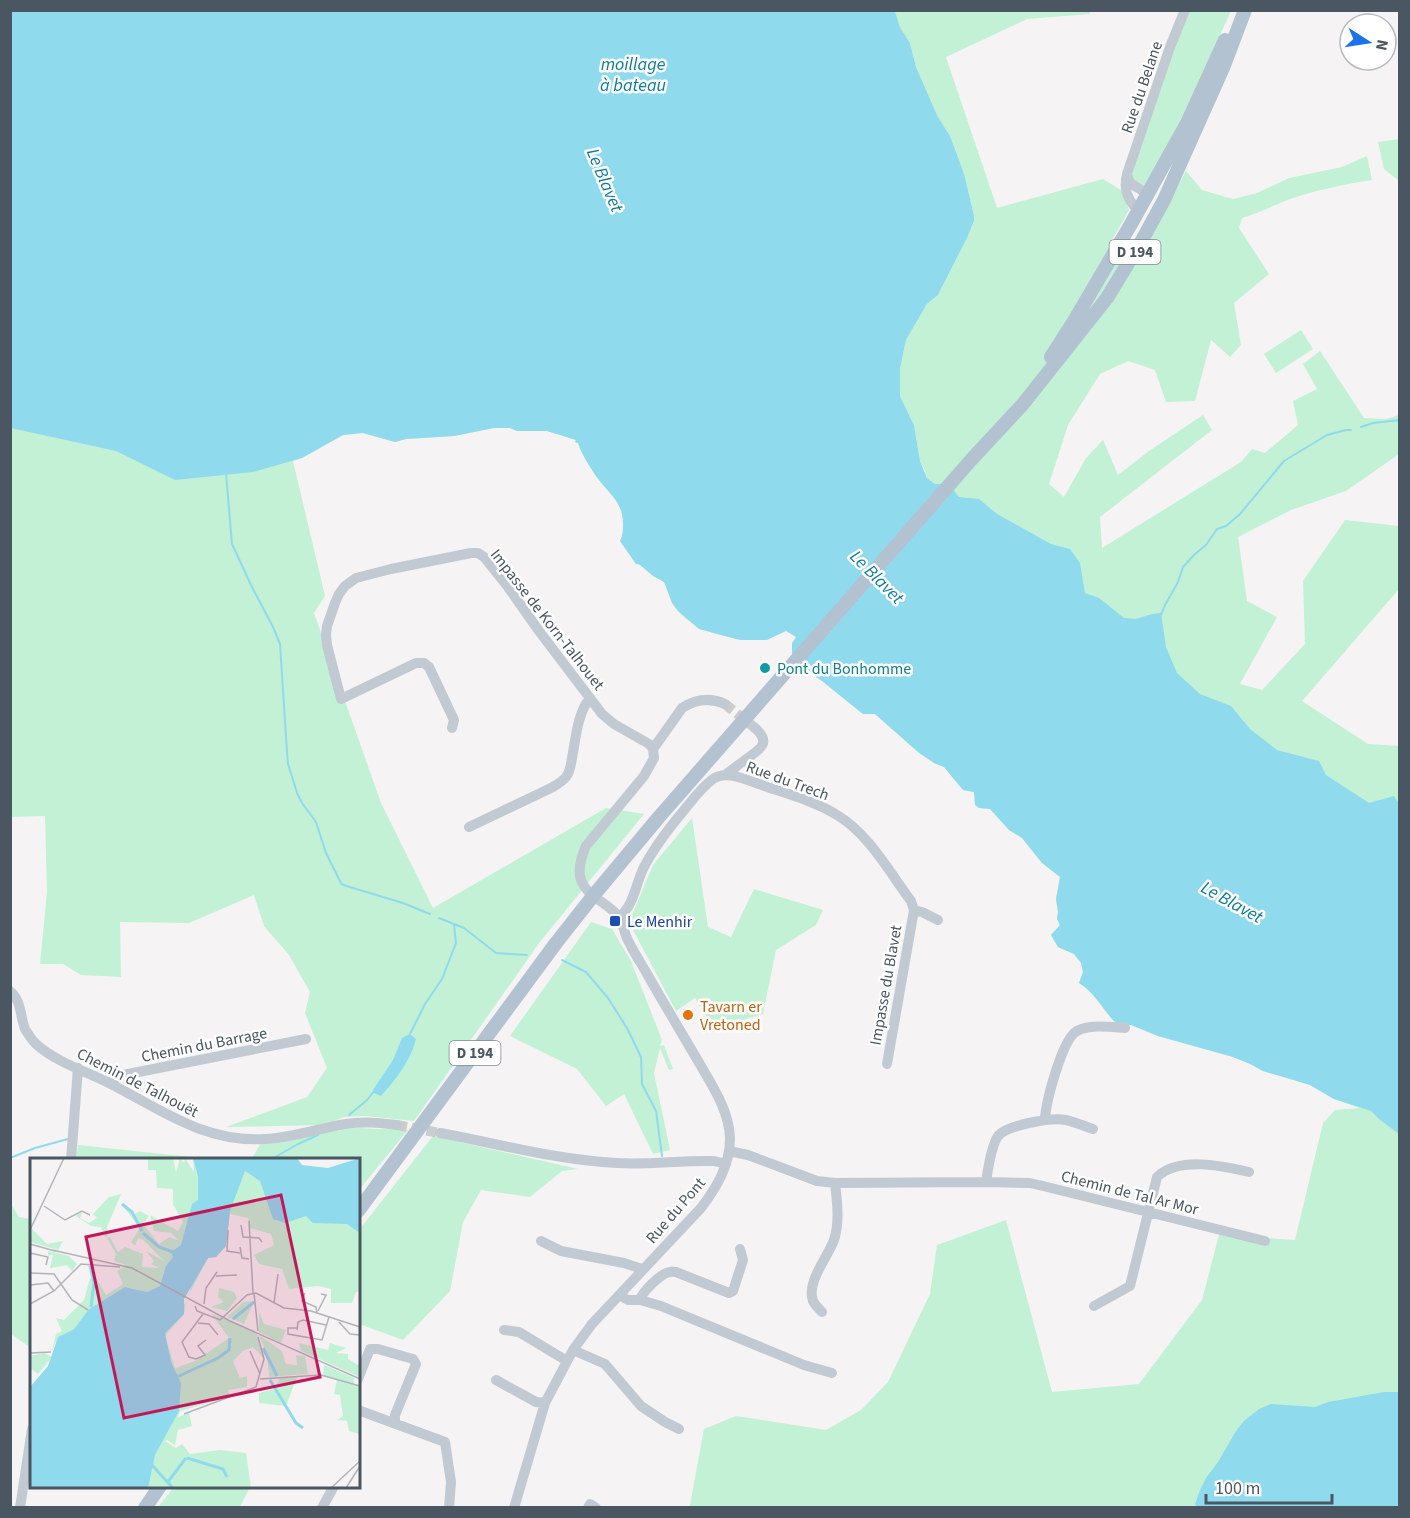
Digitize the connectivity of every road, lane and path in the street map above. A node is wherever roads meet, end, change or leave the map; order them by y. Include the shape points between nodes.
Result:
1 (1185, 10) edge
2 (1238, 10) edge
3 (1245, 10) edge
4 (1127, 174) junction
5 (1143, 191) dead end
6 (1134, 206) dead end
7 (971, 460) junction
8 (590, 698) junction
9 (725, 704) tunnel mouth
10 (749, 724) junction
11 (452, 728) dead end
12 (654, 749) junction
13 (725, 775) junction
14 (469, 827) dead end
15 (593, 896) junction
16 (914, 910) junction
17 (620, 919) junction
18 (938, 920) dead end
19 (10, 991) edge
20 (1125, 1028) dead end
21 (306, 1039) dead end
22 (887, 1064) dead end
23 (78, 1068) junction
24 (110, 1083) junction
25 (1045, 1119) junction
26 (397, 1125) tunnel mouth
27 (1093, 1129) dead end
28 (440, 1133) tunnel mouth
29 (729, 1151) junction
30 (71, 1158) edge
31 (726, 1164) junction
32 (1249, 1172) dead end
33 (986, 1182) junction
34 (835, 1183) junction
35 (360, 1208) edge
36 (1148, 1211) junction
37 (541, 1241) dead end
38 (1265, 1241) dead end
39 (740, 1249) dead end
40 (642, 1269) junction
41 (619, 1295) junction
42 (640, 1300) junction
43 (1094, 1306) dead end
44 (822, 1312) dead end
45 (504, 1330) dead end
46 (573, 1350) junction
47 (567, 1361) junction
48 (832, 1373) dead end
49 (360, 1374) edge
50 (496, 1380) dead end
51 (545, 1403) junction
52 (360, 1411) edge
53 (398, 1425) junction
54 (679, 1429) dead end
55 (30, 1442) edge
56 (159, 1488) edge
57 (332, 1488) edge
58 (20, 1508) edge
59 (145, 1508) edge
60 (322, 1508) edge
61 (449, 1508) edge
62 (514, 1508) edge
63 (588, 1508) edge
64 (596, 1508) edge

1 - 4 street, Rue du Belane
2 - 7 main road, D 194 via 1187,123 1074,321 1042,371
3 - 7 main road, D 194 via 1179,170 1107,298 1023,404
4 - 5 street via 1130,183
4 - 6 street, Rue du Belane via 1125,188
7 - 10 main road, D 194
8 - 11 street, Impasse de Korn-Talhouet via 478,553 390,569 345,586 335,603 326,635 341,699 416,663 424,663 454,720
8 - 12 street, Impasse de Korn-Talhouet via 614,724
8 - 14 street via 584,706 570,768 562,782
9 - 12 street via 704,699 689,703
10 - 13 street via 762,736 762,746
10 - 15 main road, D 194 via 659,817
12 - 15 street via 654,758 644,776 583,852 578,871
13 - 16 street, Rue du Trech via 795,796 848,822 874,851
13 - 17 street, Rue du Trech via 713,779 669,828 651,855
15 - 17 street, Rue du Pont
15 - 35 main road, D 194
16 - 18 street
16 - 22 street, Impasse du Blavet
17 - 29 street, Rue du Pont via 646,973 723,1106 729,1125
19 - 23 street, Chemin de Talhouët via 35,1043
20 - 25 street via 1089,1028 1073,1034 1056,1071
21 - 24 street, Chemin du Barrage via 123,1075
23 - 24 street, Chemin de Talhouët
23 - 30 street
24 - 26 street, Chemin de Talhouët via 194,1128 235,1138 275,1138 350,1123
25 - 27 street via 1065,1120
25 - 33 street via 1000,1134
28 - 31 street via 618,1164
29 - 31 street, Rue du Pont
29 - 34 street, Chemin de Tal Ar Mor via 817,1181
31 - 40 street, Rue du Pont via 716,1189 701,1208
32 - 36 street via 1198,1164 1166,1170 1157,1177
33 - 34 street, Chemin de Tal Ar Mor
33 - 36 street, Chemin de Tal Ar Mor via 1030,1183
34 - 44 street via 838,1222 811,1290 813,1302
36 - 38 street, Chemin de Tal Ar Mor
36 - 43 street via 1130,1286
37 - 40 street via 561,1251
39 - 42 street via 743,1260 733,1291 729,1293 670,1272 658,1279
40 - 41 street, Rue du Pont
41 - 42 street
41 - 46 street, Rue du Pont
42 - 48 street
45 - 47 street via 519,1332
46 - 47 street, Rue du Pont
46 - 54 street via 605,1364 641,1406
47 - 51 street, Rue du Pont
49 - 53 street via 370,1349 413,1359 416,1364 394,1415
50 - 51 street
51 - 62 street, Rue du Pont
52 - 53 street
53 - 61 street via 445,1442 451,1482
55 - 58 street
56 - 59 main road
57 - 60 street
63 - 64 street via 590,1504

